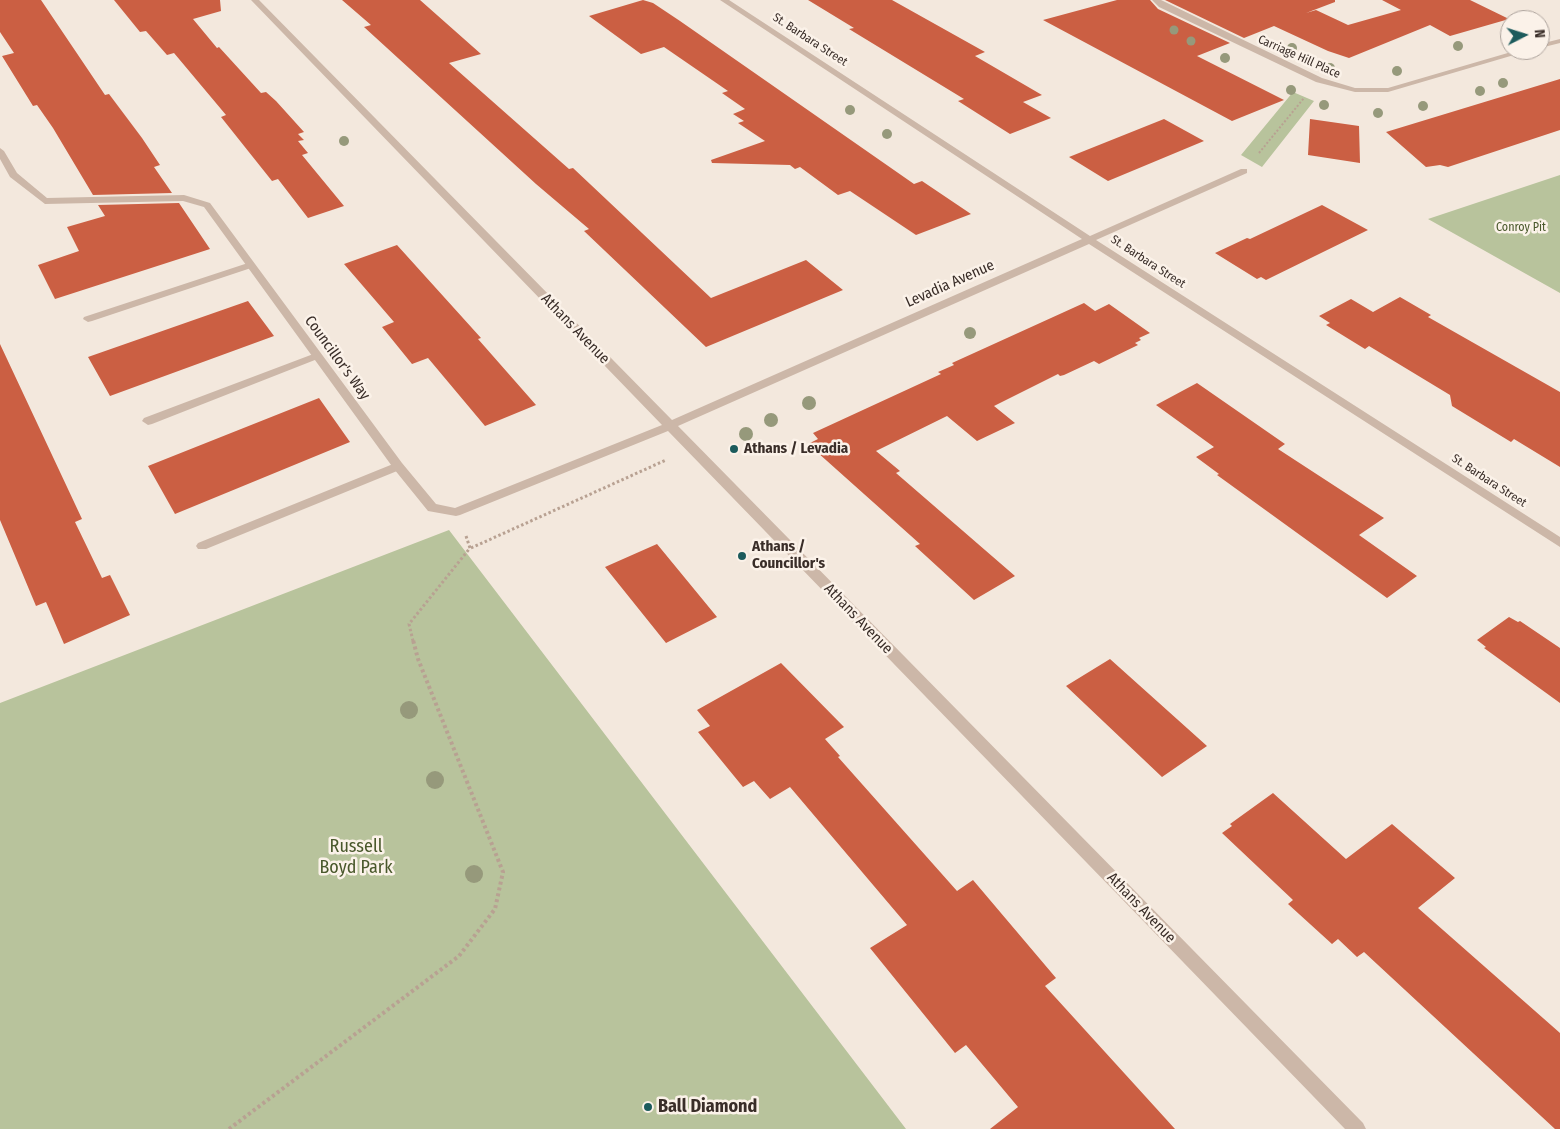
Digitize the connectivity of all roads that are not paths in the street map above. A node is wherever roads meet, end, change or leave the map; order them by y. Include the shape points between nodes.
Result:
1 (255, 0) edge
2 (724, 0) edge
3 (1156, 0) edge
4 (1500, 58) edge
5 (0, 151) edge
6 (1244, 171) road end
7 (1088, 239) junction
8 (251, 265) junction
9 (88, 319) dead end
10 (316, 356) junction
11 (148, 421) dead end
12 (669, 426) junction
13 (398, 466) junction
14 (1560, 543) edge
15 (202, 546) dead end
16 (1357, 1129) edge

1 - 12 street, Athans Avenue
2 - 7 street, St. Barbara Street
3 - 4 street, Carriage Hill Place via 1319,80 1355,90 1388,90
5 - 8 street, Councillor's Way via 13,175 45,201 184,198 207,205
6 - 7 street, Levadia Avenue
7 - 12 street, Levadia Avenue
7 - 14 street, St. Barbara Street
8 - 9 street
8 - 10 street, Councillor's Way
10 - 11 street
10 - 13 street, Councillor's Way
12 - 13 street, Councillor's Way via 456,512 432,508
12 - 16 street, Athans Avenue
13 - 15 street

